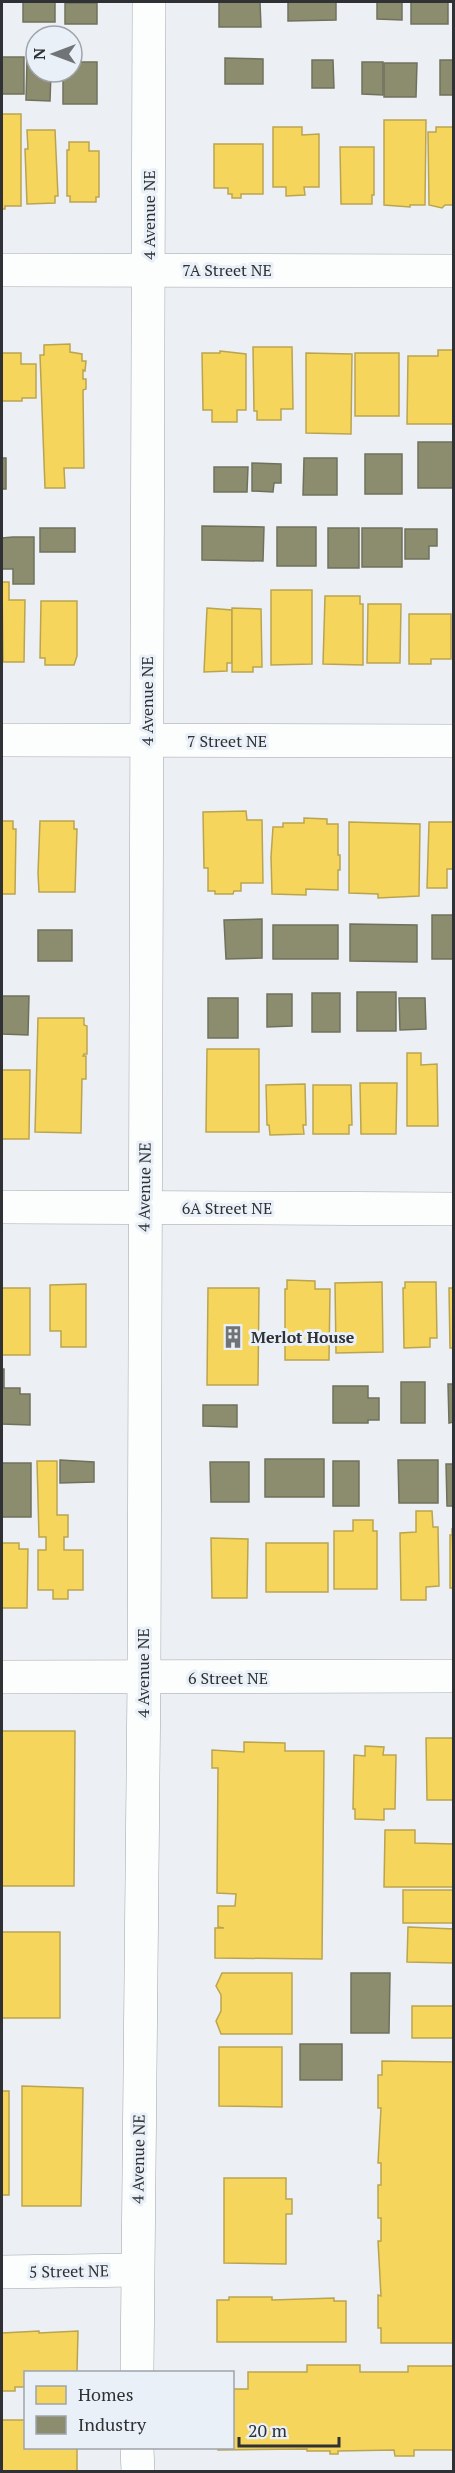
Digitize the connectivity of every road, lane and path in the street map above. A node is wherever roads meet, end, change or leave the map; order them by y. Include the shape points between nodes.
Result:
1 (148, 2) edge
2 (2, 270) edge
3 (148, 270) junction
4 (453, 271) edge
5 (2, 740) edge
6 (147, 741) junction
7 (453, 741) edge
8 (2, 1207) edge
9 (144, 1208) junction
10 (453, 1209) edge
11 (453, 1676) edge
12 (2, 1677) edge
13 (144, 1678) junction
14 (137, 2270) junction
15 (2, 2272) edge
16 (137, 2371) edge
17 (137, 2449) edge
18 (138, 2472) edge

1 - 3 street, 4 Avenue NE
2 - 3 street, 7A Street NE
3 - 4 street, 7A Street NE
3 - 6 street, 4 Avenue NE
5 - 6 street, 7 Street NE
6 - 7 street, 7 Street NE
6 - 9 street, 4 Avenue NE
8 - 9 street, 6A Street NE
9 - 10 street, 6A Street NE
9 - 13 street, 4 Avenue NE
11 - 13 street, 6 Street NE
12 - 13 street, 6 Street NE
13 - 14 street, 4 Avenue NE
14 - 15 street, 5 Street NE
14 - 16 street, 4 Avenue NE
17 - 18 street

